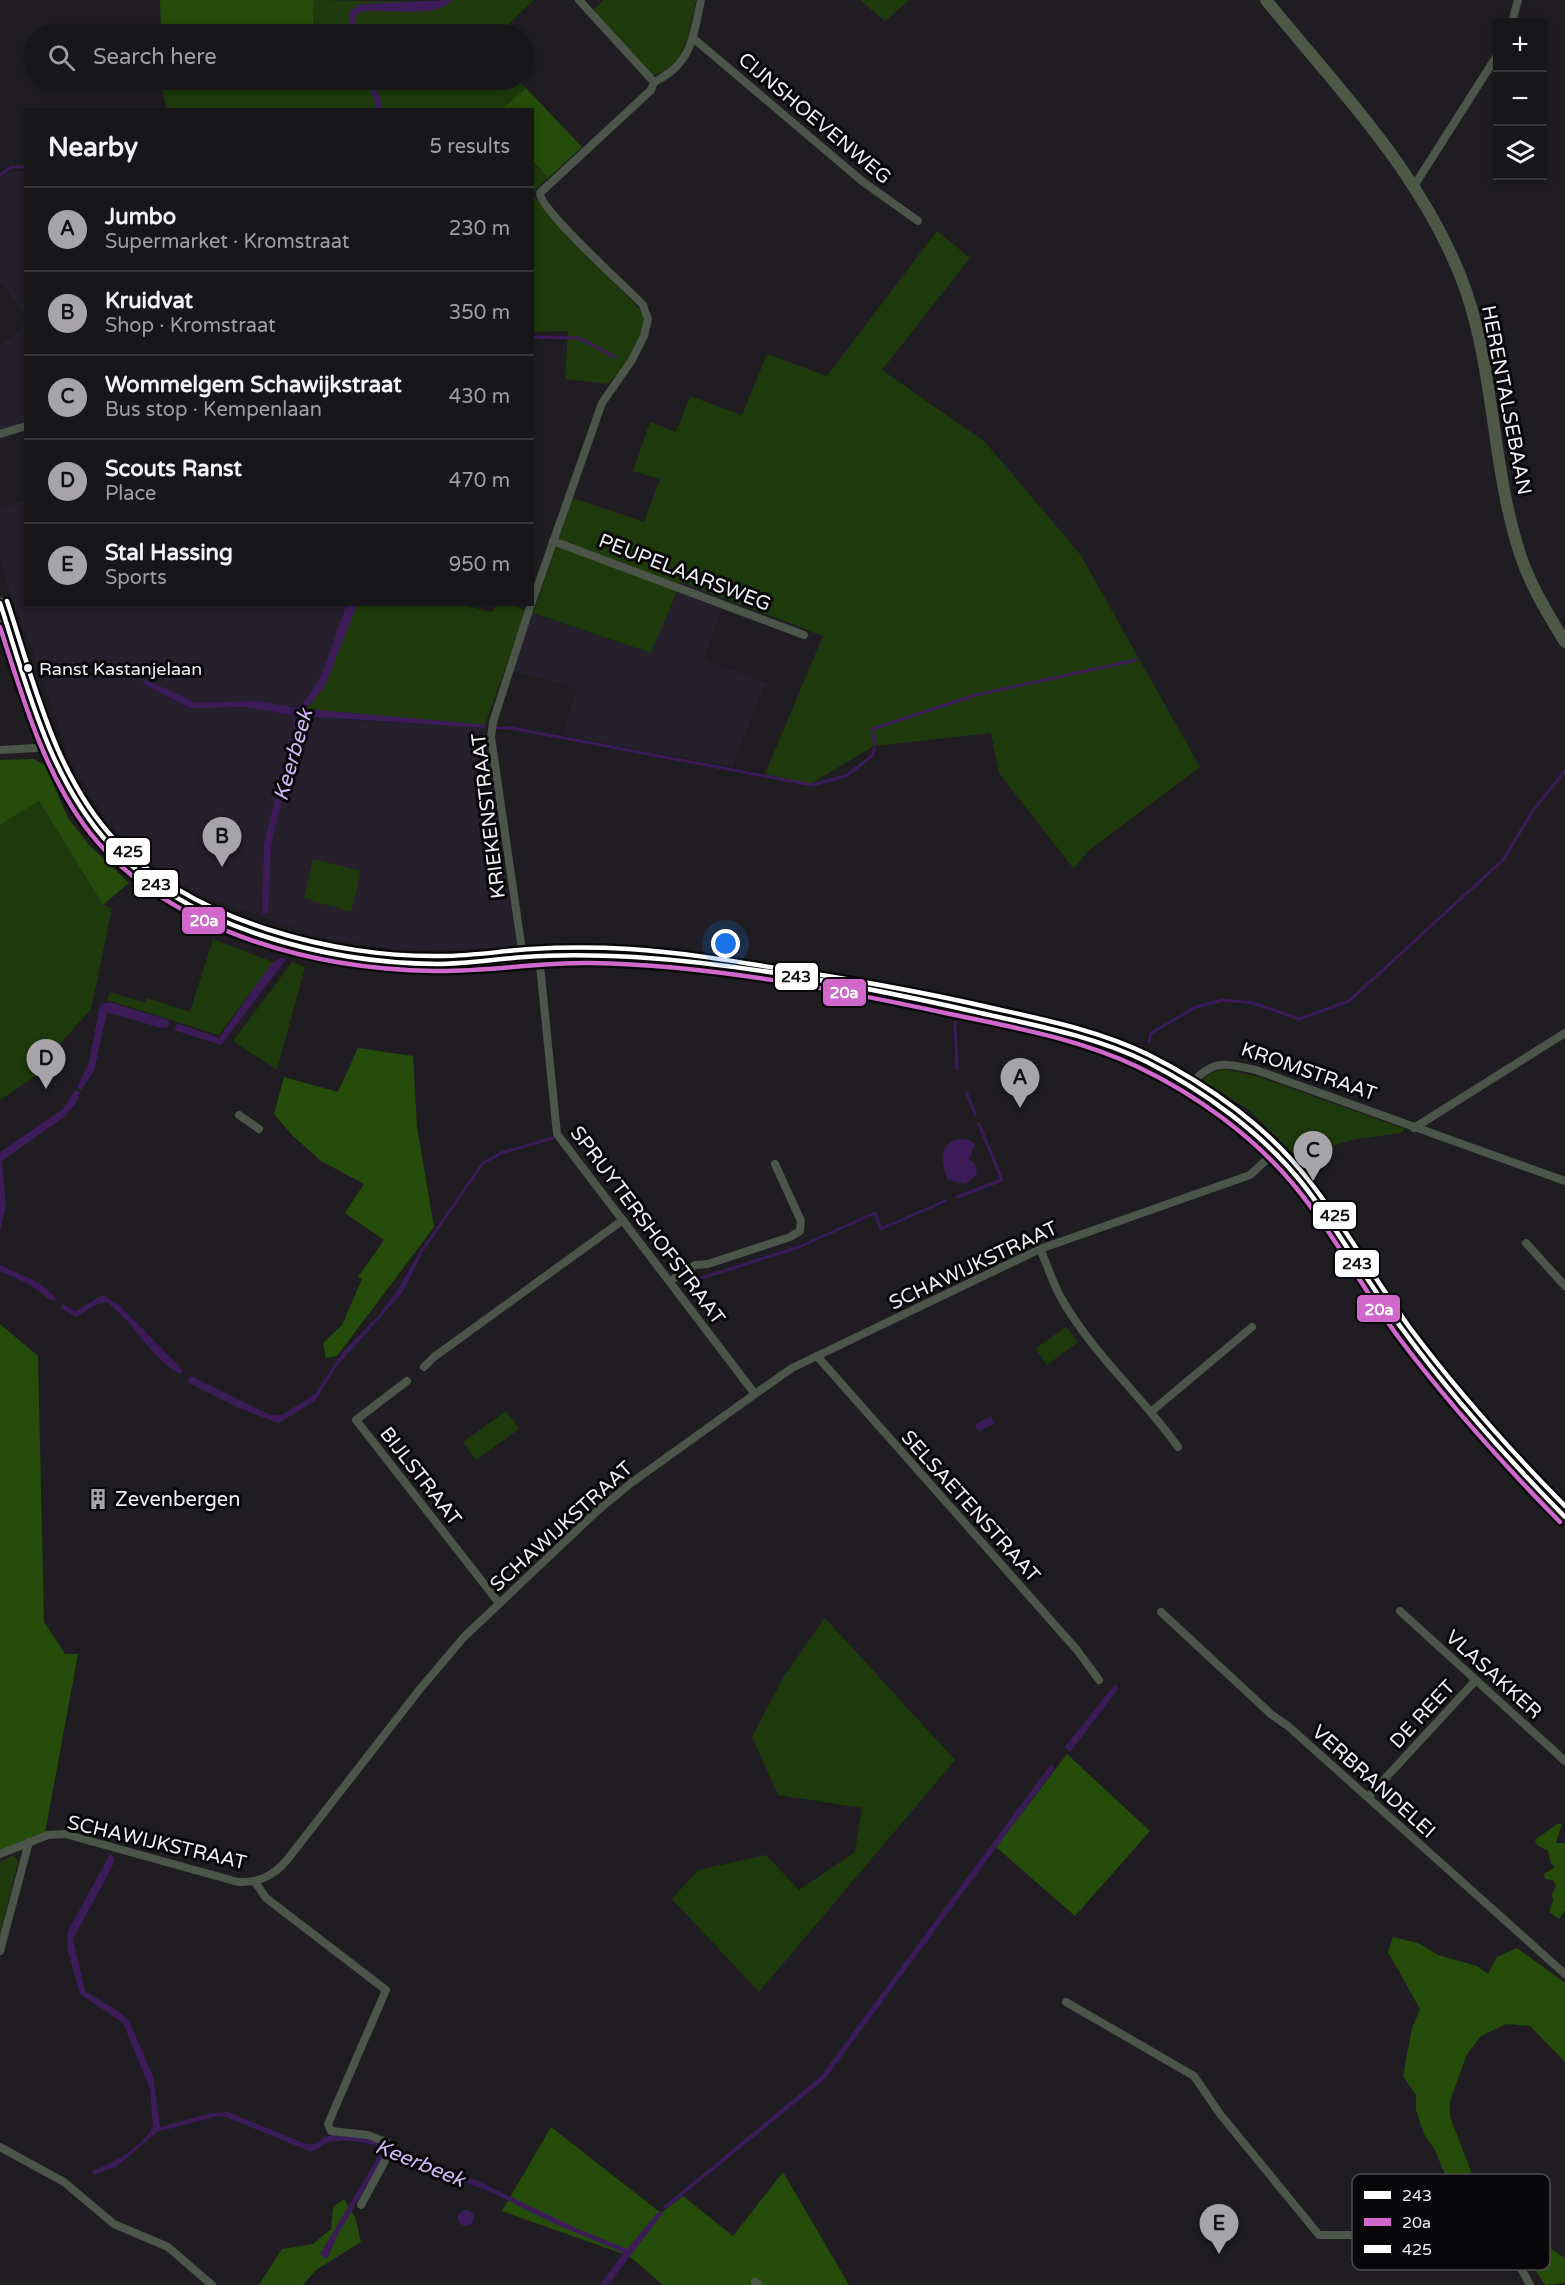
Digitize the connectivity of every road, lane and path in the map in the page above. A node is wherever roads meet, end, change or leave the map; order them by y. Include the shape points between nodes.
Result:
1 (579, 0) edge
2 (701, 0) edge
3 (1266, 0) edge
4 (1518, 0) edge
5 (1513, 18) edge
6 (693, 38) junction
7 (1493, 60) edge
8 (654, 82) junction
9 (1414, 186) junction
10 (918, 221) dead end
11 (24, 427) edge
12 (0, 434) edge
13 (553, 542) junction
14 (534, 597) edge
15 (0, 603) edge
16 (531, 606) edge
17 (804, 635) dead end
18 (1565, 642) edge
19 (48, 744) junction
20 (0, 750) edge
21 (539, 956) junction
22 (522, 957) junction
23 (1565, 1033) edge
24 (1189, 1086) junction
25 (239, 1115) dead end
26 (1414, 1128) junction
27 (259, 1129) dead end
28 (1274, 1154) junction
29 (774, 1164) dead end
30 (1565, 1181) edge
31 (623, 1220) junction
32 (1526, 1243) dead end
33 (1040, 1249) junction
34 (670, 1281) junction
35 (1565, 1286) edge
36 (1252, 1327) dead end
37 (817, 1356) junction
38 (424, 1367) dead end
39 (407, 1381) dead end
40 (755, 1394) junction
41 (1152, 1411) junction
42 (1178, 1447) dead end
43 (1565, 1516) edge
44 (499, 1604) junction
45 (1400, 1611) dead end
46 (1161, 1612) dead end
47 (1099, 1680) dead end
48 (1476, 1680) junction
49 (1565, 1761) edge
50 (1368, 1797) junction
51 (29, 1842) junction
52 (0, 1854) edge
53 (255, 1882) junction
54 (0, 1951) edge
55 (1565, 1974) edge
56 (1066, 2002) dead end
57 (0, 2147) edge
58 (361, 2205) dead end
59 (1352, 2235) edge
60 (1522, 2270) edge
61 (212, 2285) edge
62 (1530, 2285) edge

1 - 8 street
2 - 6 street
3 - 9 main road, HERENTALSEBAAN
4 - 5 street
6 - 8 street via 680,64
6 - 10 street, CIJNSHOEVENWEG via 862,182
7 - 9 street
8 - 13 street, KRIEKENSTRAAT via 651,90 540,193 549,210 643,305 648,319 632,360 602,403
9 - 18 main road, HERENTALSEBAAN via 1465,290 1482,347 1519,553 1535,591
11 - 12 street
13 - 14 street, KRIEKENSTRAAT
13 - 17 street, PEUPELAARSWEG
15 - 19 main road
16 - 22 street, KRIEKENSTRAAT via 491,737
19 - 20 street
19 - 22 main road via 81,807 113,848 153,882 216,916 316,950 382,963 453,964
21 - 22 main road
21 - 24 main road via 683,962 950,1006 1091,1039
21 - 31 street, SPRUYTERSHOFSTRAAT via 557,1134
23 - 26 street
24 - 26 street, KROMSTRAAT via 1201,1072 1225,1063 1267,1074
24 - 28 main road
25 - 27 street
26 - 30 street
28 - 33 street, SCHAWIJKSTRAAT via 1245,1177
28 - 43 main road via 1304,1185 1386,1308 1444,1383 1505,1457
29 - 34 street via 801,1221 800,1231 739,1254 695,1265
31 - 34 street, SPRUYTERSHOFSTRAAT
31 - 38 street
32 - 35 street
33 - 37 street, SCHAWIJKSTRAAT
33 - 41 street via 1060,1296 1090,1340
34 - 40 street, SPRUYTERSHOFSTRAAT
36 - 41 street
37 - 40 street, SCHAWIJKSTRAAT
37 - 47 street, SELSAETENSTRAAT via 1077,1650
39 - 44 street, BIJLSTRAAT via 356,1420
40 - 44 street, SCHAWIJKSTRAAT via 631,1483
41 - 42 street
44 - 53 street, SCHAWIJKSTRAAT via 464,1637 420,1689 287,1860 268,1877
45 - 48 street, VLASAKKER
46 - 50 street, VERBRANDELEI
48 - 49 street, VLASAKKER
48 - 50 street, DE REET
50 - 55 street, VERBRANDELEI
51 - 52 street, SCHAWIJKSTRAAT
51 - 53 street, SCHAWIJKSTRAAT via 65,1834 238,1882
51 - 54 street
53 - 58 street via 266,1898 386,1990 328,2124 331,2131 368,2135 386,2142 387,2157
56 - 59 street via 1194,2076 1220,2114 1319,2235
57 - 61 street via 64,2182 114,2224 168,2247
60 - 62 street

